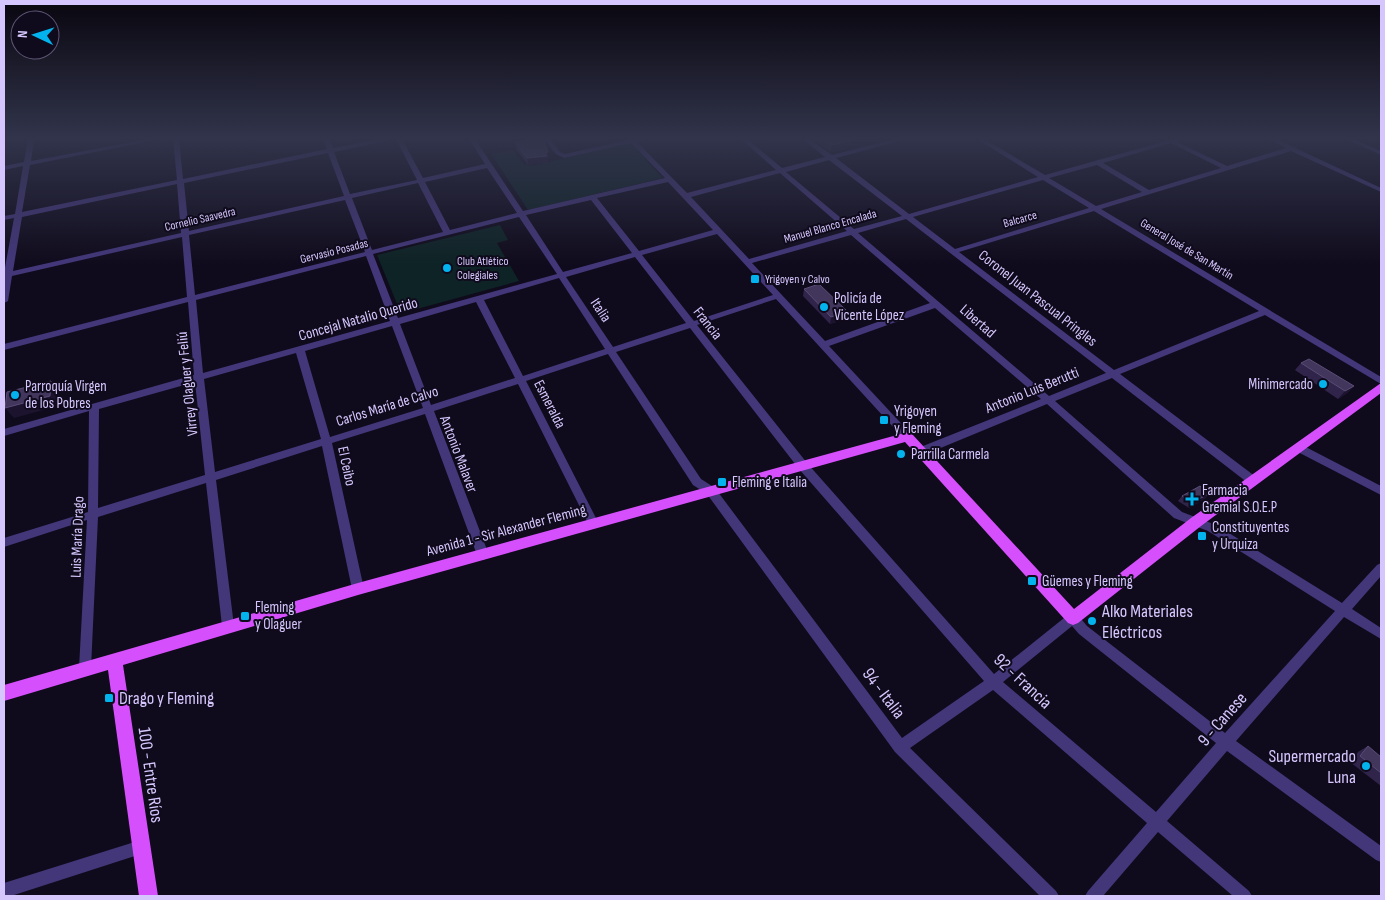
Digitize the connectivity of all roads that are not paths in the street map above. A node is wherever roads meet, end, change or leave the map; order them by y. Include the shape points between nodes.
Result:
1 (24, 181) edge
2 (180, 181) joint
3 (342, 181) edge
4 (420, 181) joint
5 (500, 181) edge
6 (662, 181) edge
7 (672, 181) edge
8 (740, 181) edge
9 (793, 181) edge
10 (862, 181) edge
11 (1029, 181) edge
12 (1050, 181) edge
13 (1128, 181) edge
14 (1190, 181) edge
15 (1362, 181) edge
16 (1381, 190) edge
17 (1149, 194) junction
18 (686, 196) junction
19 (348, 197) junction
20 (593, 198) junction
21 (1097, 209) junction
22 (521, 214) junction
23 (19, 215) junction
24 (907, 216) junction
25 (4, 218) edge
26 (718, 231) junction
27 (852, 231) junction
28 (186, 234) junction
29 (448, 234) junction
30 (955, 251) junction
31 (369, 254) junction
32 (636, 254) junction
33 (747, 262) junction
34 (6, 275) edge
35 (561, 275) junction
36 (778, 296) junction
37 (193, 299) junction
38 (479, 299) junction
39 (4, 301) edge
40 (938, 304) junction
41 (1265, 312) junction
42 (395, 322) junction
43 (691, 324) junction
44 (824, 345) junction
45 (4, 347) edge
46 (300, 350) junction
47 (610, 350) junction
48 (1113, 374) junction
49 (199, 378) junction
50 (520, 379) junction
51 (1381, 381) edge
52 (1381, 387) edge
53 (1048, 399) junction
54 (94, 407) junction
55 (427, 410) junction
56 (4, 432) edge
57 (908, 437) junction
58 (326, 440) junction
59 (1298, 447) junction
60 (922, 452) junction
61 (803, 466) junction
62 (210, 476) junction
63 (1252, 480) junction
64 (711, 491) junction
65 (1381, 491) edge
66 (94, 513) junction
67 (1196, 522) junction
68 (594, 524) junction
69 (4, 542) edge
70 (483, 555) junction
71 (1381, 568) edge
72 (358, 589) junction
73 (1343, 610) junction
74 (1073, 618) junction
75 (228, 626) junction
76 (1381, 634) edge
77 (114, 660) junction
78 (85, 668) junction
79 (994, 682) junction
80 (4, 693) edge
81 (1226, 742) junction
82 (900, 747) junction
83 (1157, 823) junction
84 (141, 847) junction
85 (1381, 855) edge
86 (4, 891) edge
87 (149, 896) edge
88 (1052, 896) edge
89 (1093, 896) edge
90 (1244, 896) edge

1 - 23 street
2 - 23 street
2 - 28 street, Virrey Olaguer y Feliú
3 - 19 street, Antonio Malaver
4 - 19 street, Cornelio Saavedra
4 - 29 street
5 - 22 street, Italia
6 - 20 street, Gervasio Posadas
7 - 18 street
8 - 18 street
9 - 27 street, Libertad
10 - 24 street, Coronel Juan Pascual Pringles
11 - 24 street, Manuel Blanco Encalada
12 - 21 street, General José de San Martín
13 - 17 street
14 - 17 street, Balcarce
15 - 16 street
17 - 21 street, Balcarce
18 - 26 street
19 - 28 street, Cornelio Saavedra
19 - 31 street, Antonio Malaver
20 - 22 street, Gervasio Posadas
20 - 32 street, Francia
21 - 30 street, Balcarce
21 - 41 street, General José de San Martín
22 - 29 street, Gervasio Posadas
22 - 35 street, Italia
23 - 25 street
23 - 34 street
24 - 27 street, Manuel Blanco Encalada
24 - 30 street, Coronel Juan Pascual Pringles
26 - 32 street, Concejal Natalio Querido
26 - 33 street
27 - 33 street, Manuel Blanco Encalada
27 - 40 street, Libertad
28 - 34 street, Cornelio Saavedra
28 - 37 street, Virrey Olaguer y Feliú
29 - 31 street, Gervasio Posadas
30 - 48 street, Coronel Juan Pascual Pringles
31 - 37 street, Gervasio Posadas
31 - 42 street, Antonio Malaver
32 - 35 street, Concejal Natalio Querido
32 - 43 street, Francia
33 - 36 street
34 - 39 street
35 - 38 street, Concejal Natalio Querido
35 - 47 street, Italia
36 - 43 street, Carlos María de Calvo
36 - 44 street
37 - 45 street, Gervasio Posadas
37 - 49 street, Virrey Olaguer y Feliú
38 - 42 street, Concejal Natalio Querido
38 - 50 street, Esmeralda
40 - 44 street
40 - 53 street, Libertad
41 - 48 street, Antonio Luis Berutti
41 - 51 street, General José de San Martín
42 - 46 street, Concejal Natalio Querido
42 - 55 street, Antonio Malaver
43 - 47 street, Carlos María de Calvo
43 - 61 street, Francia
44 - 57 street
46 - 49 street, Concejal Natalio Querido
46 - 58 street, El Ceibo
47 - 50 street, Carlos María de Calvo
47 - 64 street, Italia via 697,482
48 - 53 street, Antonio Luis Berutti
48 - 63 street, Coronel Juan Pascual Pringles
49 - 54 street, Concejal Natalio Querido
49 - 62 street, Virrey Olaguer y Feliú
50 - 55 street, Carlos María de Calvo
50 - 68 street, Esmeralda
52 - 59 main road
53 - 60 street, Antonio Luis Berutti
53 - 67 street, Libertad via 1178,515
54 - 56 street, Concejal Natalio Querido
54 - 66 street, Luis María Drago
55 - 58 street, Carlos María de Calvo
55 - 70 street, Antonio Malaver
57 - 60 main road
57 - 61 main road, Avenida 1 - Sir Alexander Fleming
58 - 62 street, Carlos María de Calvo
58 - 72 street, El Ceibo
59 - 63 main road
59 - 65 street
60 - 74 main road
61 - 64 main road, Avenida 1 - Sir Alexander Fleming
61 - 79 street, 92 - Francia
62 - 66 street, Carlos María de Calvo
62 - 75 street, Virrey Olaguer y Feliú
63 - 67 main road
64 - 68 main road, Avenida 1 - Sir Alexander Fleming
64 - 82 street, 94 - Italia
66 - 69 street, Carlos María de Calvo
66 - 78 street, Luis María Drago
67 - 73 street, Libertad via 1212,528
67 - 74 main road
68 - 70 main road, Avenida 1 - Sir Alexander Fleming
70 - 72 main road, Avenida 1 - Sir Alexander Fleming
71 - 73 street, 9 - Canese
72 - 75 main road, Avenida 1 - Sir Alexander Fleming
73 - 76 street, Libertad
73 - 81 street, 9 - Canese
74 - 79 street
74 - 81 street via 1083,630
75 - 77 main road, Avenida 1 - Sir Alexander Fleming
77 - 78 main road, Avenida 1 - Sir Alexander Fleming
77 - 84 main road, 100 - Entre Ríos
78 - 80 main road, Avenida 1 - Sir Alexander Fleming
79 - 82 street
79 - 83 street, 92 - Francia
81 - 83 street, 9 - Canese
81 - 85 street
82 - 88 street, 94 - Italia
83 - 89 street, 9 - Canese
83 - 90 street, 92 - Francia
84 - 86 street
84 - 87 main road, 100 - Entre Ríos

